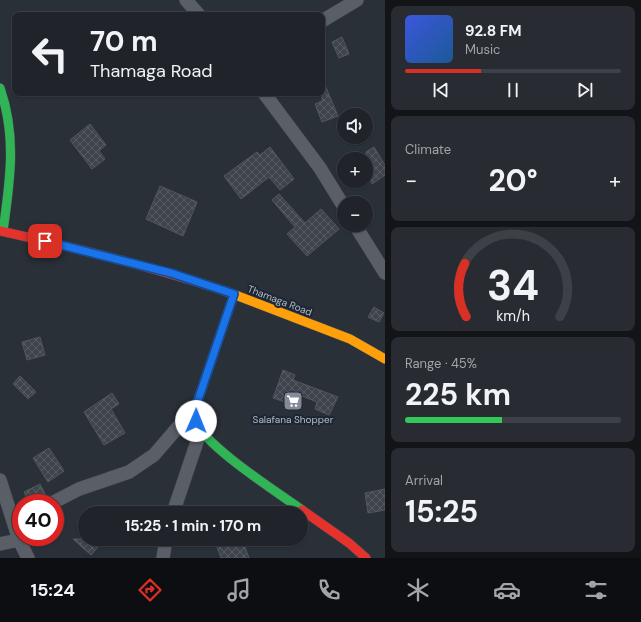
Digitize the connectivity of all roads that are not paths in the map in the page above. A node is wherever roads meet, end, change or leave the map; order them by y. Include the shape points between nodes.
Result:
1 (186, 0) edge
2 (357, 0) edge
3 (196, 12) edge
4 (325, 19) edge
5 (0, 88) edge
6 (266, 96) edge
7 (337, 196) edge
8 (2, 231) edge
9 (359, 232) edge
10 (385, 273) edge
11 (234, 294) junction
12 (385, 359) edge
13 (196, 406) junction
14 (201, 430) junction
15 (0, 480) edge
16 (64, 497) edge
17 (175, 506) edge
18 (12, 510) edge
19 (12, 541) edge
20 (0, 544) edge
21 (22, 546) edge
22 (165, 546) edge
23 (28, 558) edge
24 (163, 558) edge
25 (366, 558) edge

1 - 3 street
2 - 4 street
5 - 8 main road via 11,126 12,159
6 - 7 street via 320,168
8 - 11 main road, Thamaga Road via 135,264
9 - 10 street
11 - 12 main road, Thamaga Road via 350,339
11 - 13 main road
13 - 14 main road via 196,421
13 - 16 street via 154,455 129,472
14 - 17 street
14 - 25 main road via 232,460
15 - 18 street
19 - 20 street
21 - 23 street
22 - 24 street

